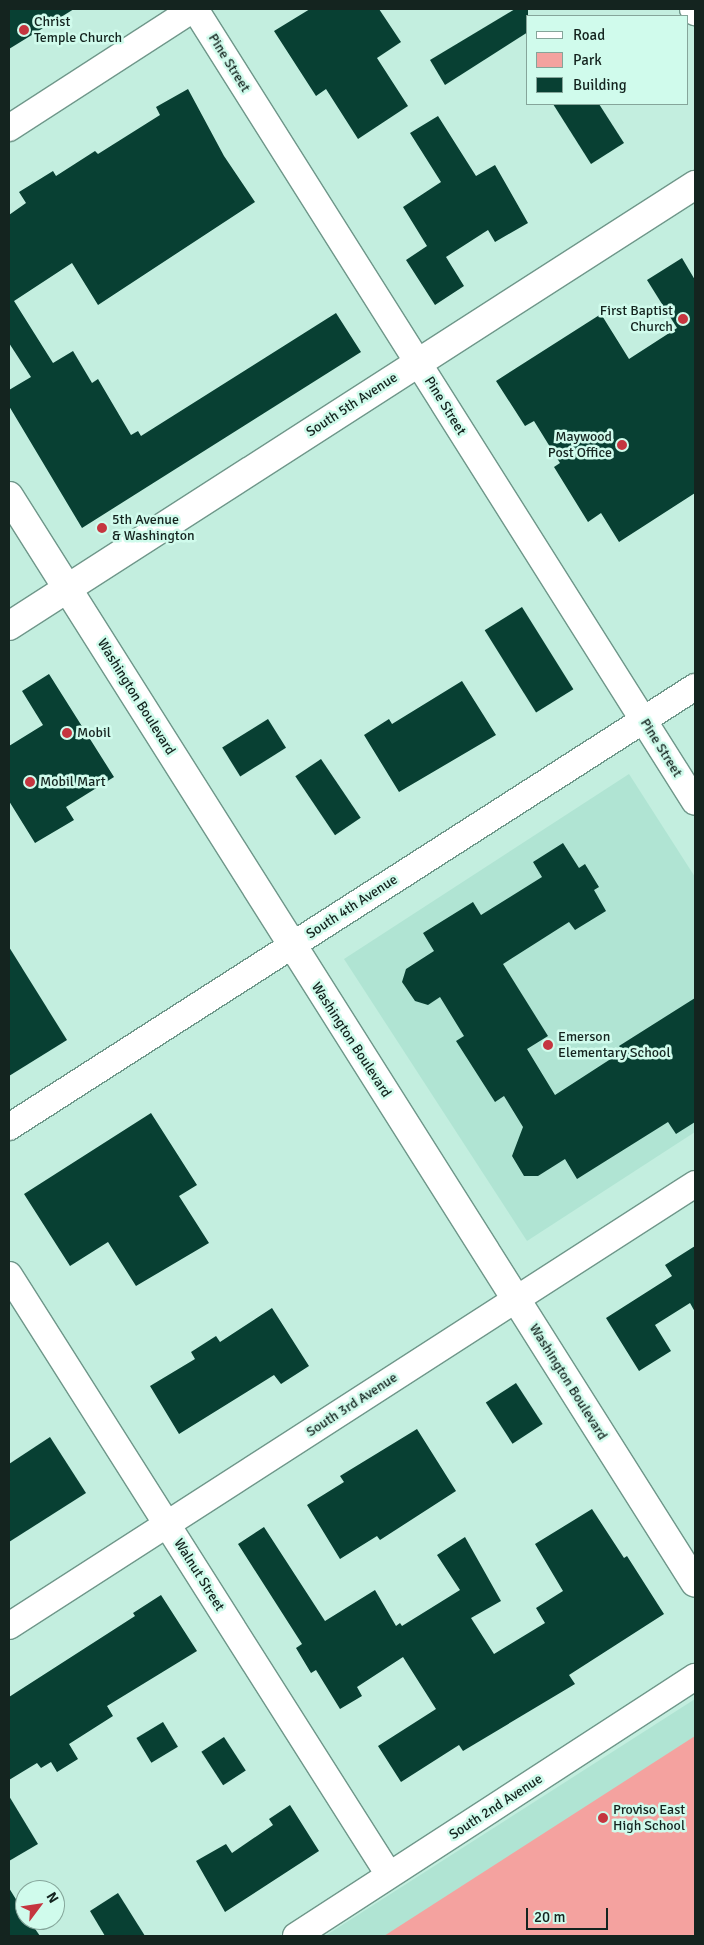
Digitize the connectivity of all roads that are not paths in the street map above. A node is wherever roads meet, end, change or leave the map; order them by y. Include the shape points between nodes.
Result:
1 (194, 9) edge
2 (9, 128) edge
3 (695, 185) edge
4 (418, 363) junction
5 (9, 496) edge
6 (68, 589) junction
7 (9, 626) edge
8 (695, 687) edge
9 (643, 720) junction
10 (695, 802) edge
11 (291, 947) junction
12 (9, 1128) edge
13 (695, 1184) edge
14 (9, 1274) edge
15 (516, 1300) junction
16 (167, 1524) junction
17 (695, 1583) edge
18 (9, 1626) edge
19 (695, 1677) edge
20 (389, 1876) junction
21 (296, 1936) edge

1 - 2 street
1 - 4 street, Pine Street
3 - 4 street, South 5th Avenue
4 - 6 street, South 5th Avenue
4 - 9 street, Pine Street
5 - 6 street, Washington Boulevard
6 - 7 street, South 5th Avenue
6 - 11 street, Washington Boulevard
8 - 9 street, South 4th Avenue
9 - 10 street, Pine Street
9 - 11 street, South 4th Avenue
11 - 12 street, South 4th Avenue
11 - 15 street, Washington Boulevard
13 - 15 street, South 3rd Avenue
14 - 16 street, Walnut Street
15 - 16 street, South 3rd Avenue
15 - 17 street, Washington Boulevard
16 - 18 street, South 3rd Avenue
16 - 20 street, Walnut Street
19 - 20 street, South 2nd Avenue
20 - 21 street, South 2nd Avenue

